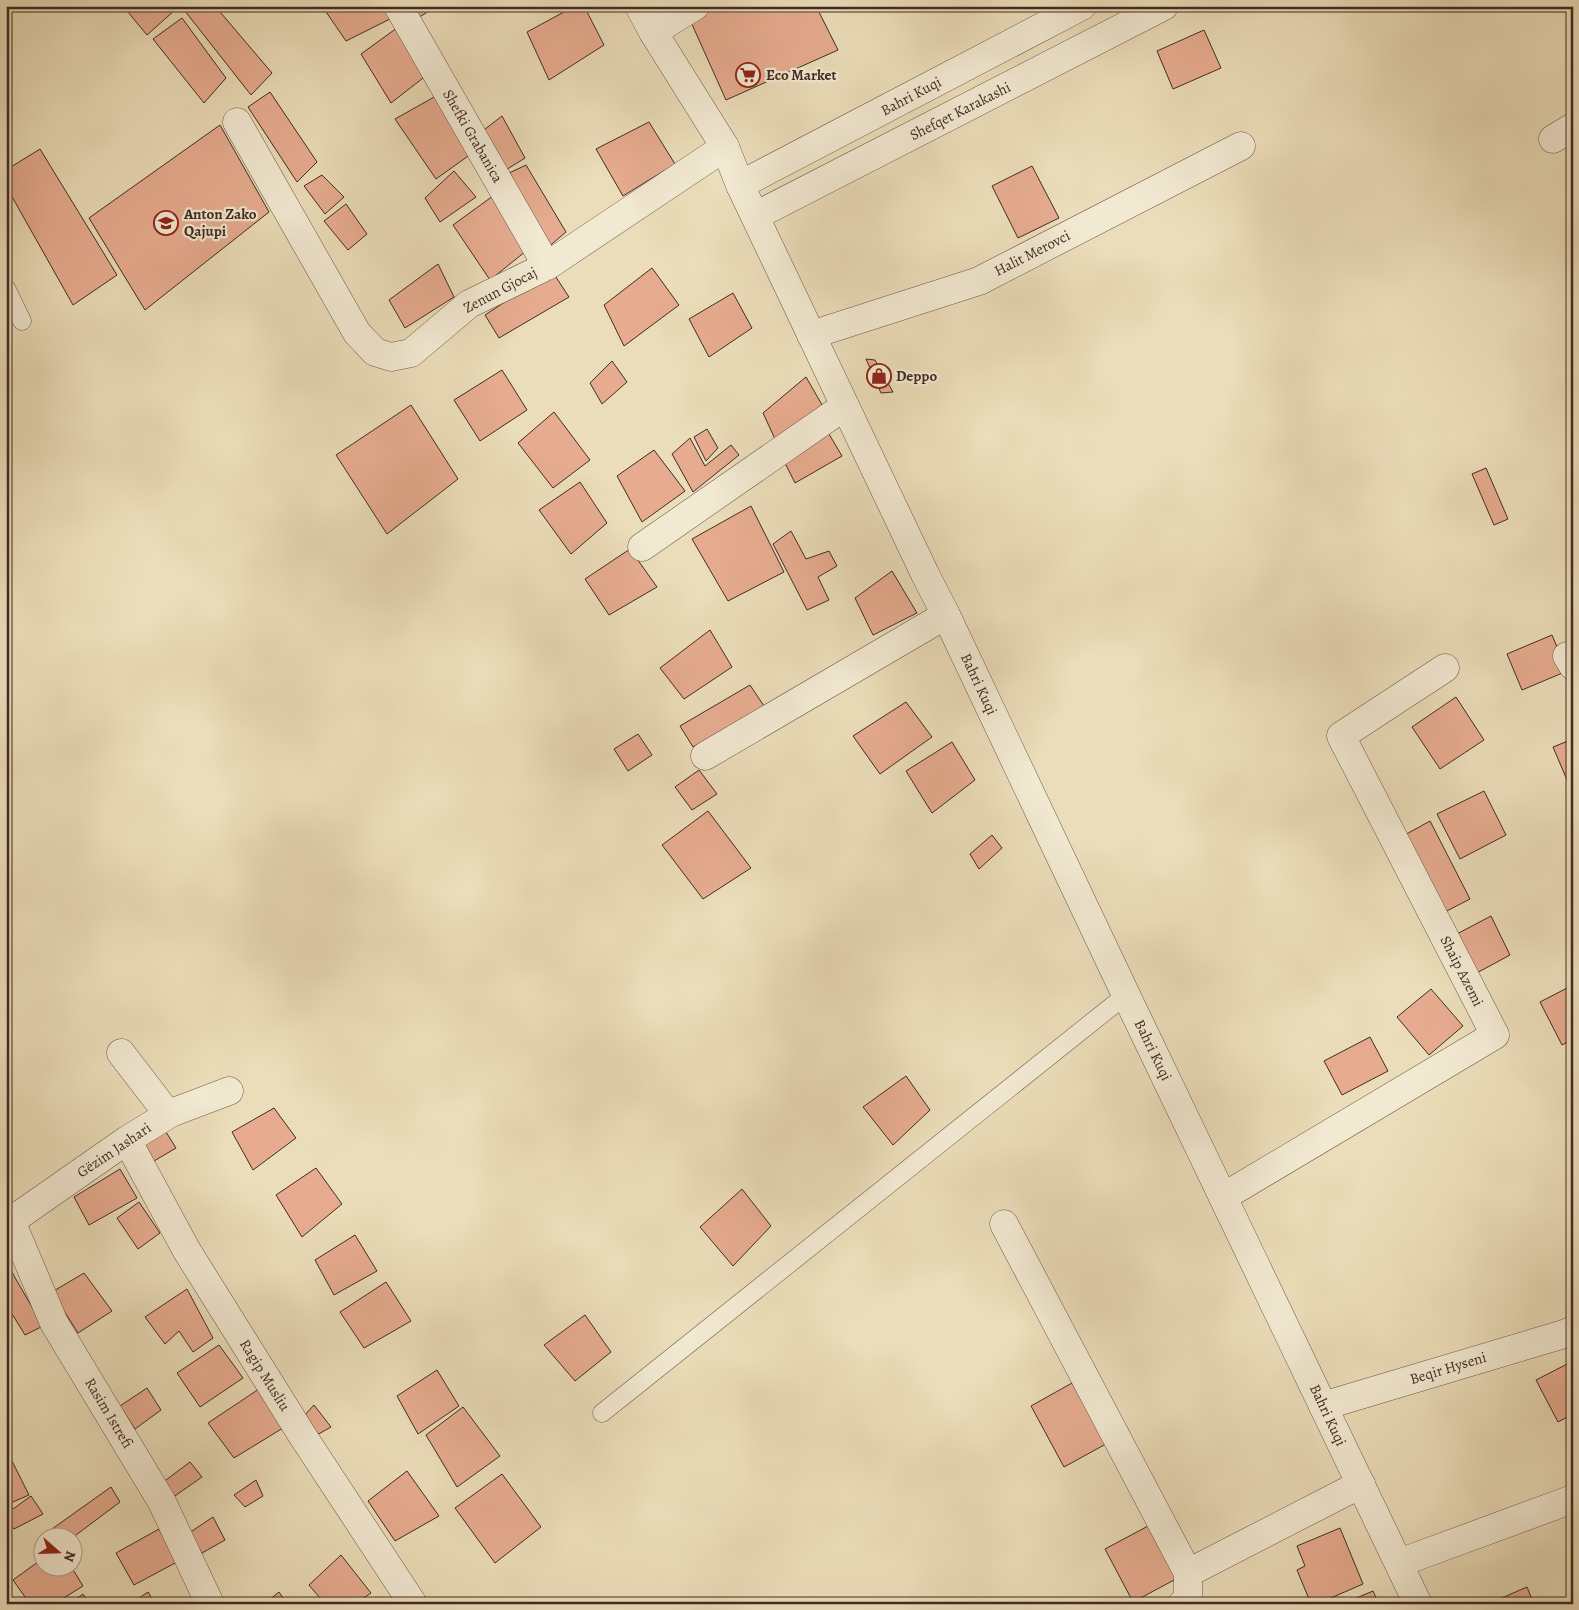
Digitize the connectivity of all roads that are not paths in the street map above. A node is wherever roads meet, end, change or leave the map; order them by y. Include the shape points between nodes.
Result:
1 (398, 6) edge
2 (639, 6) edge
3 (695, 6) edge
4 (1082, 6) edge
5 (1164, 6) edge
6 (652, 32) junction
7 (236, 122) dead end
8 (1241, 146) dead end
9 (725, 147) junction
10 (740, 185) junction
11 (756, 216) junction
12 (547, 266) junction
13 (6, 288) edge
14 (22, 321) dead end
15 (811, 335) junction
16 (845, 406) junction
17 (642, 547) dead end
18 (946, 615) junction
19 (1446, 668) dead end
20 (705, 756) dead end
21 (1126, 995) junction
22 (121, 1053) dead end
23 (229, 1091) dead end
24 (171, 1112) junction
25 (127, 1140) junction
26 (1223, 1197) junction
27 (9, 1220) edge
28 (1004, 1224) dead end
29 (1573, 1330) edge
30 (1323, 1406) junction
31 (602, 1413) dead end
32 (1361, 1484) junction
33 (1573, 1499) edge
34 (1399, 1563) junction
35 (1188, 1573) junction
36 (210, 1604) edge
37 (413, 1604) edge
38 (1182, 1604) edge
39 (1418, 1604) edge

1 - 12 street, Shefki Grabanica
2 - 6 street, Bahri Kuqi
3 - 6 street
4 - 10 street, Bahri Kuqi
5 - 11 street, Shefqet Karakashi
6 - 9 street, Bahri Kuqi
7 - 12 street, Zenun Gjocaj via 357,333 375,352 391,357 411,353 469,304
8 - 15 street, Halit Merovci via 979,281
9 - 10 street, Bahri Kuqi
9 - 12 street, Zenun Gjocaj
10 - 11 street, Bahri Kuqi
11 - 15 street, Bahri Kuqi
13 - 14 lane
15 - 16 street, Bahri Kuqi
16 - 17 street
16 - 18 street, Bahri Kuqi
18 - 20 street
18 - 21 street, Bahri Kuqi
19 - 26 street, Shaip Azemi via 1342,736 1495,1035
21 - 26 street, Bahri Kuqi
21 - 31 lane
22 - 24 street via 164,1109
23 - 24 street, Gëzim Jashari
24 - 25 street, Gëzim Jashari
25 - 27 street, Gëzim Jashari
25 - 37 street, Ragip Musliu via 187,1251
26 - 30 street, Bahri Kuqi
27 - 36 street, Rasim Istrefi via 54,1322 162,1502
28 - 35 street
29 - 30 street, Beqir Hyseni
30 - 32 street, Bahri Kuqi
32 - 34 street, Bahri Kuqi
32 - 35 street
33 - 34 street
34 - 39 street, Bahri Kuqi
35 - 38 street via 1188,1600

